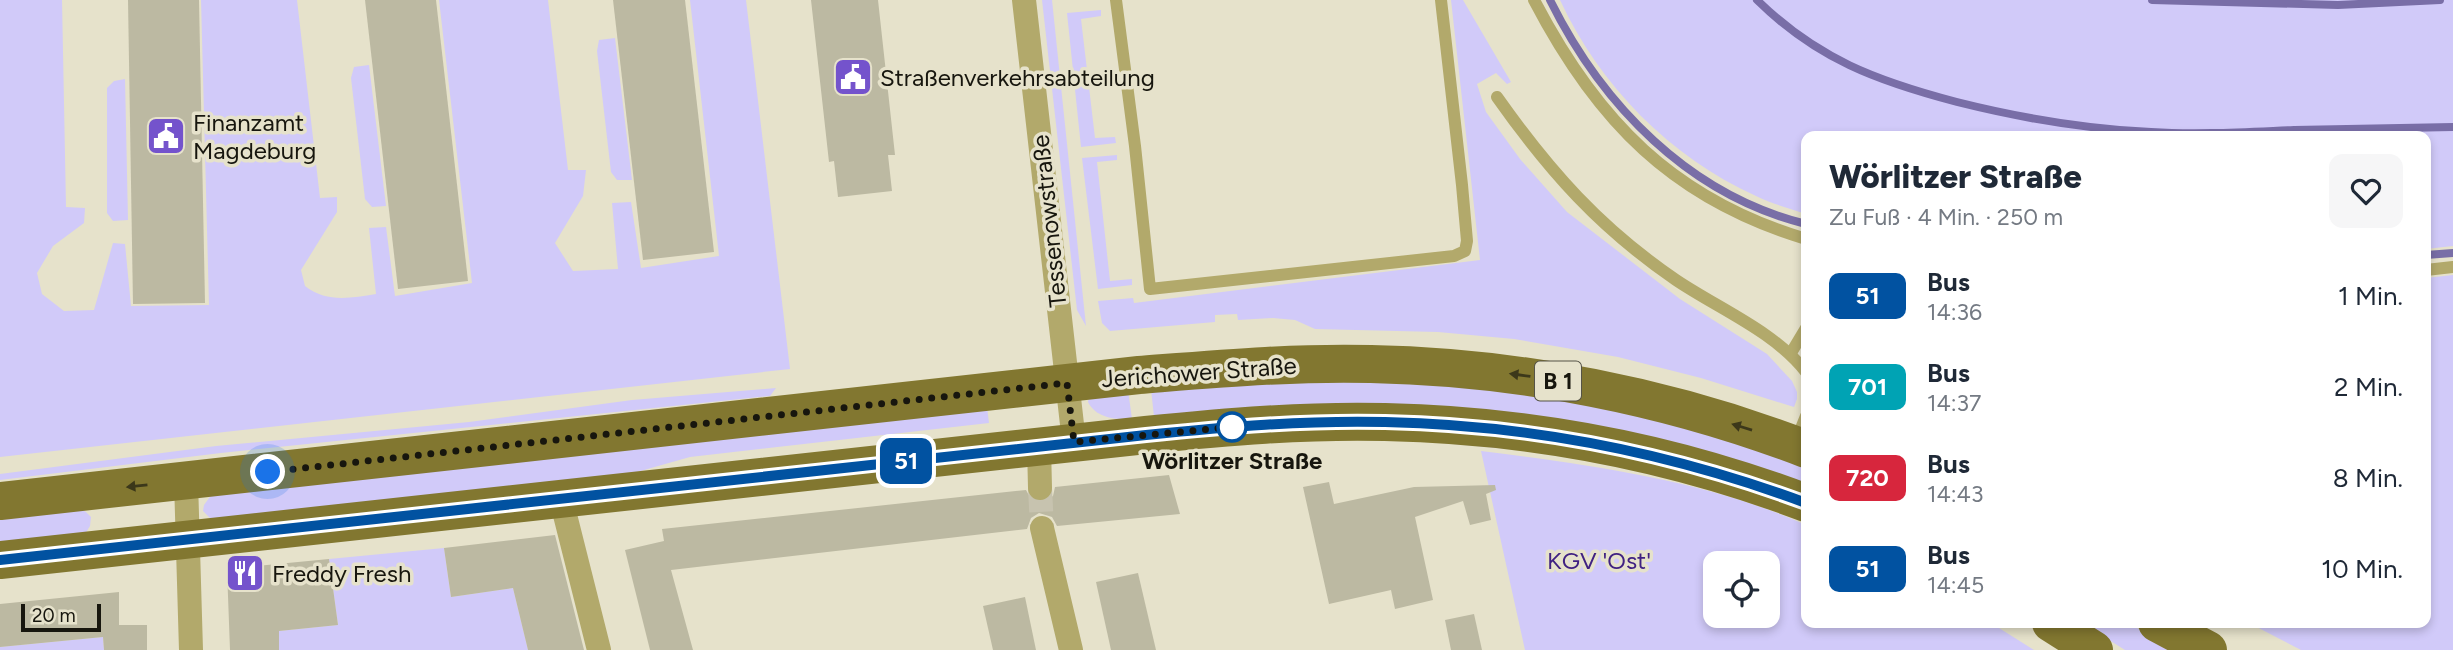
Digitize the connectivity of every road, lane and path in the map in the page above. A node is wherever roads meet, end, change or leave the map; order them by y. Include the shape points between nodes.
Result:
1 (1024, 0) edge
2 (1116, 0) edge
3 (1441, 0) edge
4 (1534, 0) edge
5 (1497, 97) dead end
6 (1801, 237) edge
7 (2453, 267) edge
8 (2431, 269) edge
9 (1801, 336) edge
10 (1791, 353) junction
11 (1801, 366) edge
12 (1067, 383) junction
13 (1801, 437) edge
14 (1057, 444) junction
15 (186, 481) junction
16 (1041, 488) tunnel mouth
17 (561, 499) junction
18 (0, 501) edge
19 (1801, 501) edge
20 (1042, 528) tunnel mouth
21 (188, 540) junction
22 (0, 560) edge
23 (2059, 628) edge
24 (2166, 628) edge
25 (191, 650) edge
26 (599, 650) edge
27 (1071, 650) edge
28 (2094, 650) edge
29 (2208, 650) edge

1 - 12 street, Tessenowstraße
2 - 3 lane via 1150,289 1454,256 1465,251
4 - 6 lane via 1584,83 1638,146 1709,198
5 - 10 lane via 1574,196 1623,240 1676,280
7 - 8 lane
9 - 10 lane
10 - 11 lane
13 -> 12 main road, Jerichower Straße / B 1 via 1628,395 1466,369 1268,365
12 - 14 street, Tessenowstraße
12 - 15 main road, Jerichower Straße / B 1
14 - 16 street, Tessenowstraße
14 - 17 main road, B 1
14 - 19 main road, B 1 via 1301,423 1453,425 1625,450
15 -> 18 main road, Jerichower Straße / B 1
15 - 21 street
17 - 21 main road, B 1
17 - 26 street
20 - 27 street
21 - 22 main road, B 1
21 - 25 street
23 - 28 main road
24 - 29 main road

